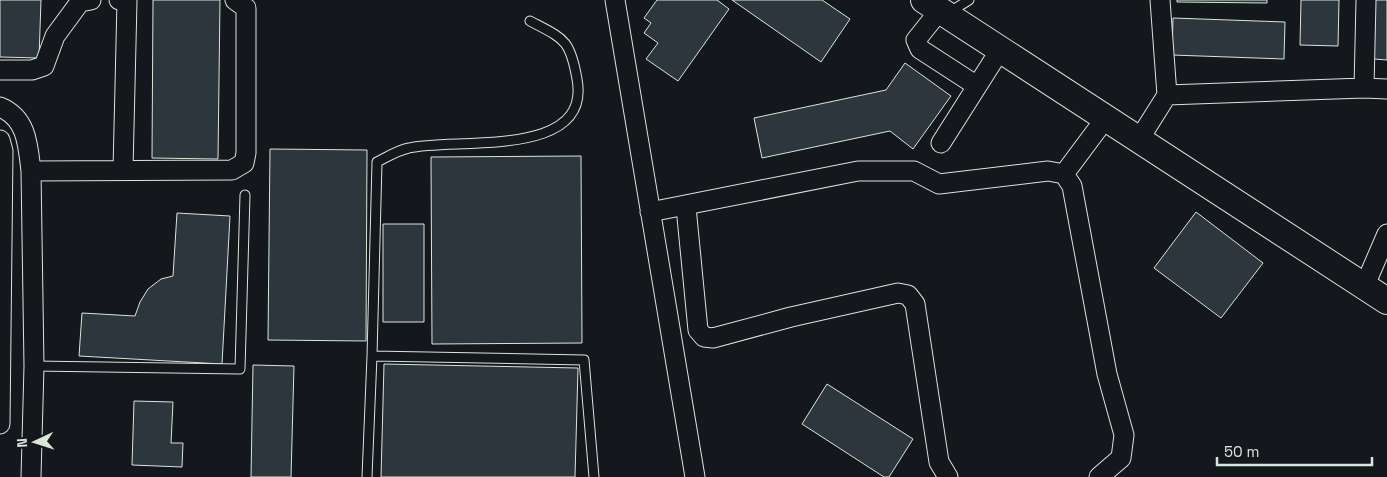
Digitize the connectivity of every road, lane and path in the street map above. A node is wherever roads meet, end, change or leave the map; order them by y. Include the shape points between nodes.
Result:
1 (91, 0) edge
2 (119, 0) edge
3 (235, 0) edge
4 (615, 0) edge
5 (969, 0) edge
6 (1160, 0) edge
7 (1366, 0) edge
8 (936, 8) edge
9 (530, 21) dead end
10 (1000, 50) junction
11 (0, 70) edge
12 (977, 86) junction
13 (1364, 88) junction
14 (1387, 90) edge
15 (1167, 95) junction
16 (0, 107) edge
17 (1105, 119) junction
18 (0, 140) edge
19 (1138, 141) junction
20 (941, 143) dead end
21 (123, 170) junction
22 (31, 171) junction
23 (1064, 174) junction
24 (245, 195) dead end
25 (686, 206) junction
26 (650, 212) junction
27 (1387, 234) edge
28 (1365, 285) junction
29 (1387, 302) edge
30 (2, 312) junction
31 (33, 313) junction
32 (372, 356) junction
33 (34, 366) junction
34 (0, 424) edge
35 (31, 477) edge
36 (367, 477) edge
37 (594, 477) edge
38 (695, 477) edge
39 (948, 477) edge
40 (1099, 477) edge

1 - 11 street via 80,2 55,36 44,66 32,70
2 - 21 street via 128,1
3 - 21 street via 246,8 244,163 232,170
4 - 26 street
5 - 8 lane
6 - 15 street
7 - 13 street
8 - 10 street
8 - 12 street via 916,43 920,49
9 - 32 lane via 564,38 574,61 580,91 573,113 552,131 524,139 409,148 378,162
10 - 12 street
10 - 17 street
12 - 20 street
13 - 14 street
13 - 15 street
15 - 19 street
16 - 22 street via 18,119 28,140
17 - 19 street
17 - 23 street
18 - 30 street via 3,151
19 - 28 street
21 - 22 street
22 - 31 street
23 - 25 street via 1048,171 939,184 914,171 858,171
23 - 40 street via 1072,186 1107,374 1124,435 1121,458
24 - 33 lane via 240,369
25 - 26 street
25 - 39 street via 698,330 704,336 714,338 898,293 908,295 915,304 939,462
26 - 38 street
27 - 28 street
28 - 29 street
30 - 31 street
30 - 34 street
31 - 33 street
32 - 36 lane
32 - 37 lane via 584,360
33 - 35 street

